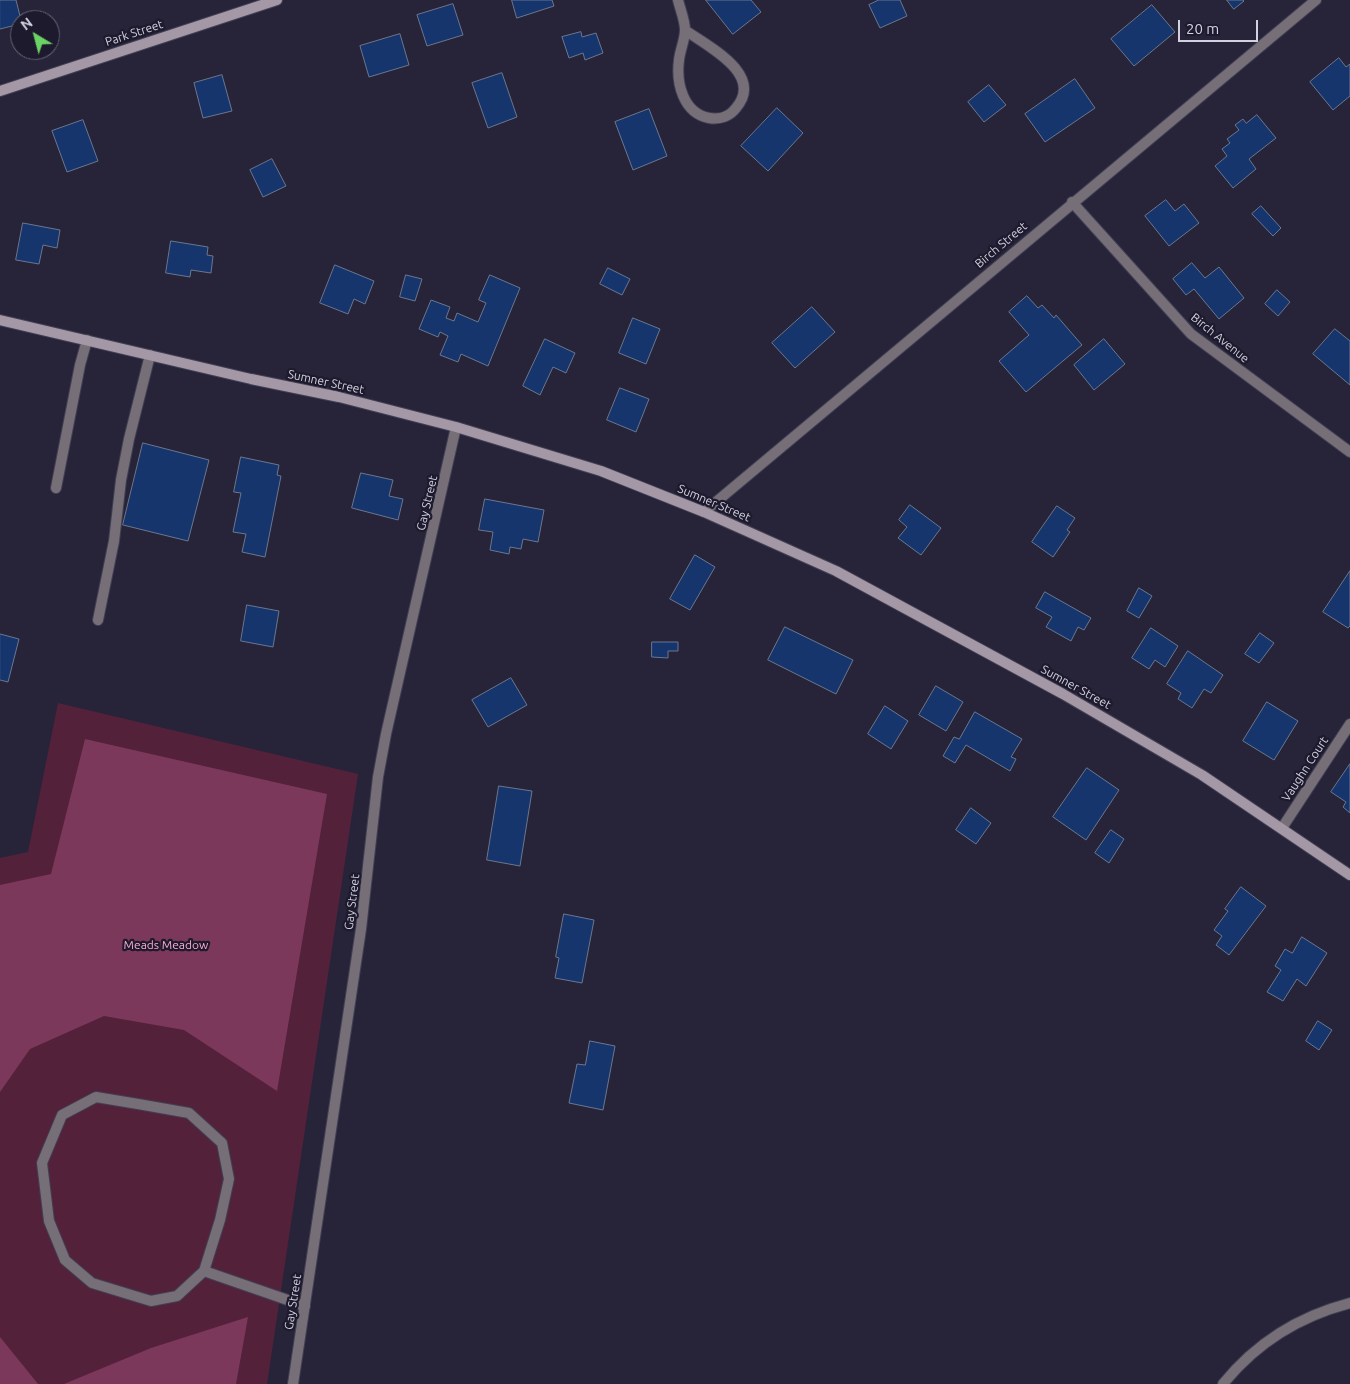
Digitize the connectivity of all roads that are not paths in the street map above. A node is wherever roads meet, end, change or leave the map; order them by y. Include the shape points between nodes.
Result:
1 (277, 0) edge
2 (678, 0) edge
3 (1316, 0) edge
4 (685, 30) junction
5 (0, 91) edge
6 (1072, 202) junction
7 (0, 320) edge
8 (87, 340) junction
9 (150, 355) junction
10 (456, 427) junction
11 (1350, 452) edge
12 (56, 488) dead end
13 (704, 512) junction
14 (98, 620) dead end
15 (1350, 724) edge
16 (1282, 828) junction
17 (1350, 874) edge
18 (204, 1271) junction
19 (1350, 1303) edge
20 (305, 1306) junction
21 (293, 1384) edge
22 (1223, 1384) edge

1 - 5 main road, Park Street
2 - 4 street
3 - 6 street, Birch Street
4 - 4 street via 678,60 681,92 687,104 703,117 724,118 740,103 744,93 740,73
6 - 11 street, Birch Avenue via 1191,334
6 - 13 street, Birch Street
7 - 8 main road, Sumner Street
8 - 9 main road, Sumner Street
8 - 12 street
9 - 10 main road, Sumner Street
9 - 14 street via 127,447 114,541
10 - 13 main road, Sumner Street via 602,471
10 - 20 street, Gay Street via 386,734 360,938
13 - 16 main road, Sumner Street via 836,571 941,626 1136,735
15 - 16 street, Vaughn Court
16 - 17 main road, Sumner Street
18 - 18 street via 229,1179 222,1143 189,1113 96,1097 62,1115 42,1163 49,1220 65,1260 92,1283 151,1301 177,1296
18 - 20 street
19 - 22 street via 1322,1310 1285,1330 1240,1364
20 - 21 street, Gay Street

